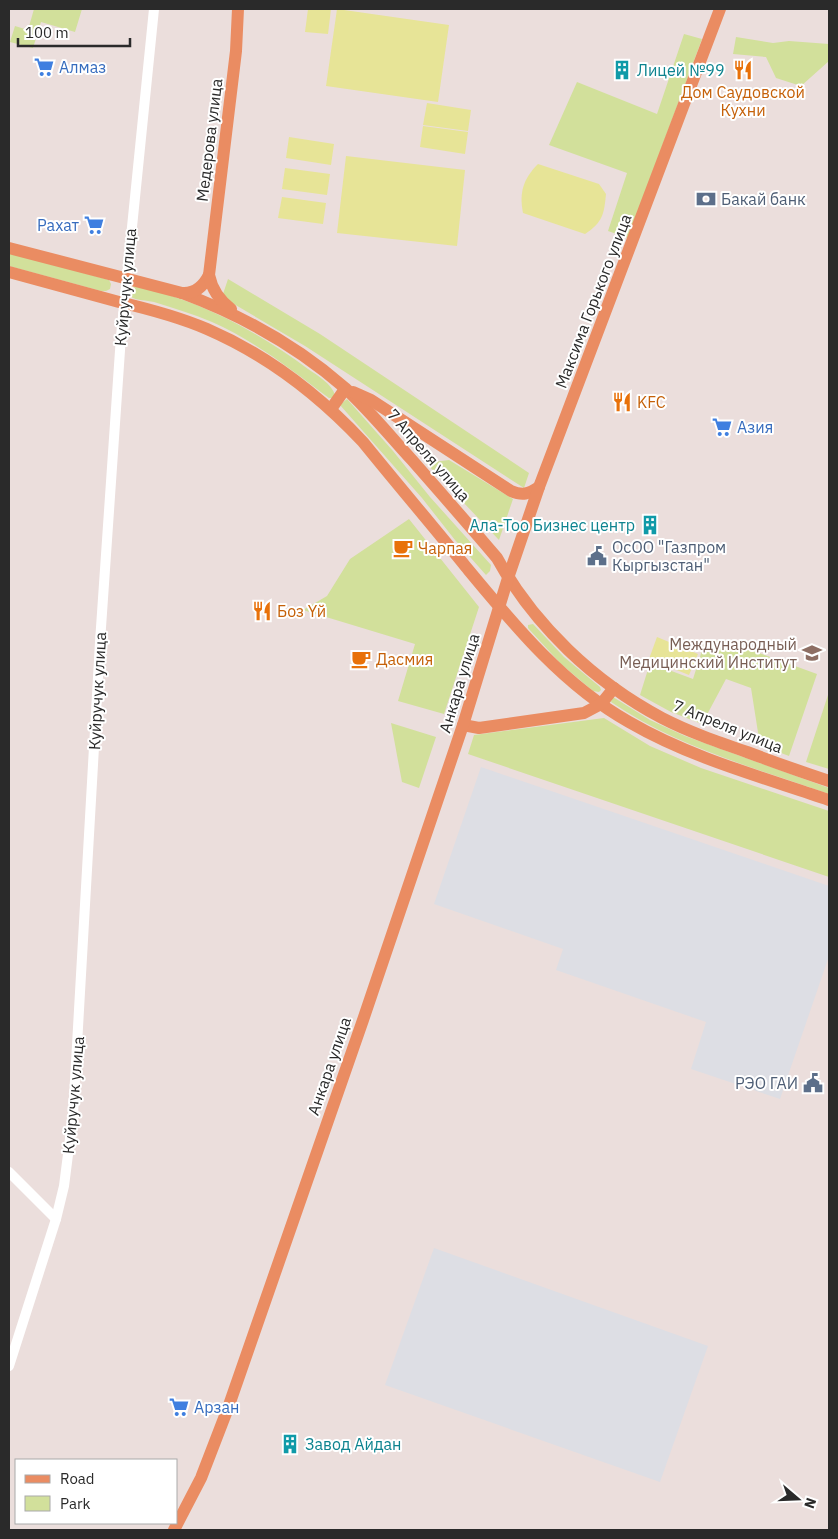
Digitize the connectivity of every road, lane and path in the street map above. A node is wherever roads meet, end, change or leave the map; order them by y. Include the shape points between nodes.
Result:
1 (154, 9) edge
2 (238, 9) edge
3 (720, 9) edge
4 (9, 248) edge
5 (9, 272) edge
6 (209, 275) junction
7 (126, 278) junction
8 (182, 293) junction
9 (124, 303) junction
10 (245, 320) junction
11 (345, 389) junction
12 (331, 409) junction
13 (539, 487) junction
14 (508, 578) junction
15 (499, 607) junction
16 (614, 688) junction
17 (601, 704) junction
18 (463, 725) junction
19 (829, 782) edge
20 (829, 800) edge
21 (9, 1172) edge
22 (56, 1219) junction
23 (9, 1366) edge
24 (178, 1522) edge

1 - 7 street, Куйручук улица
2 - 6 main road, Медерова улица via 236,51
3 - 13 main road, Максима Горького улица
4 - 7 main road, 7 Апреля улица
5 - 9 main road
6 - 8 main road via 196,291
6 - 10 main road, Медерова улица via 218,298
7 - 8 main road, 7 Апреля улица
7 - 9 street, Куйручук улица
8 - 10 main road, 7 Апреля улица
9 - 12 main road via 206,328 259,355
9 - 22 street, Куйручук улица via 100,642 74,1115
10 - 11 main road, 7 Апреля улица via 295,350
11 - 12 main road
11 - 13 main road via 371,400 511,491 521,495
11 - 14 main road, 7 Апреля улица via 377,420 498,558
12 - 15 main road via 363,442
13 - 14 main road, Максима Горького улица
14 - 15 main road, Максима Горького улица
14 - 16 main road, 7 Апреля улица via 557,638
15 - 17 main road via 549,661
15 - 18 main road, Анкара улица
16 - 17 main road
16 - 19 main road, 7 Апреля улица via 687,730
17 - 18 main road via 574,714 479,728
17 - 20 main road via 674,745
18 - 24 main road, Анкара улица via 228,1408
21 - 22 street
22 - 23 street, Куйручук улица

